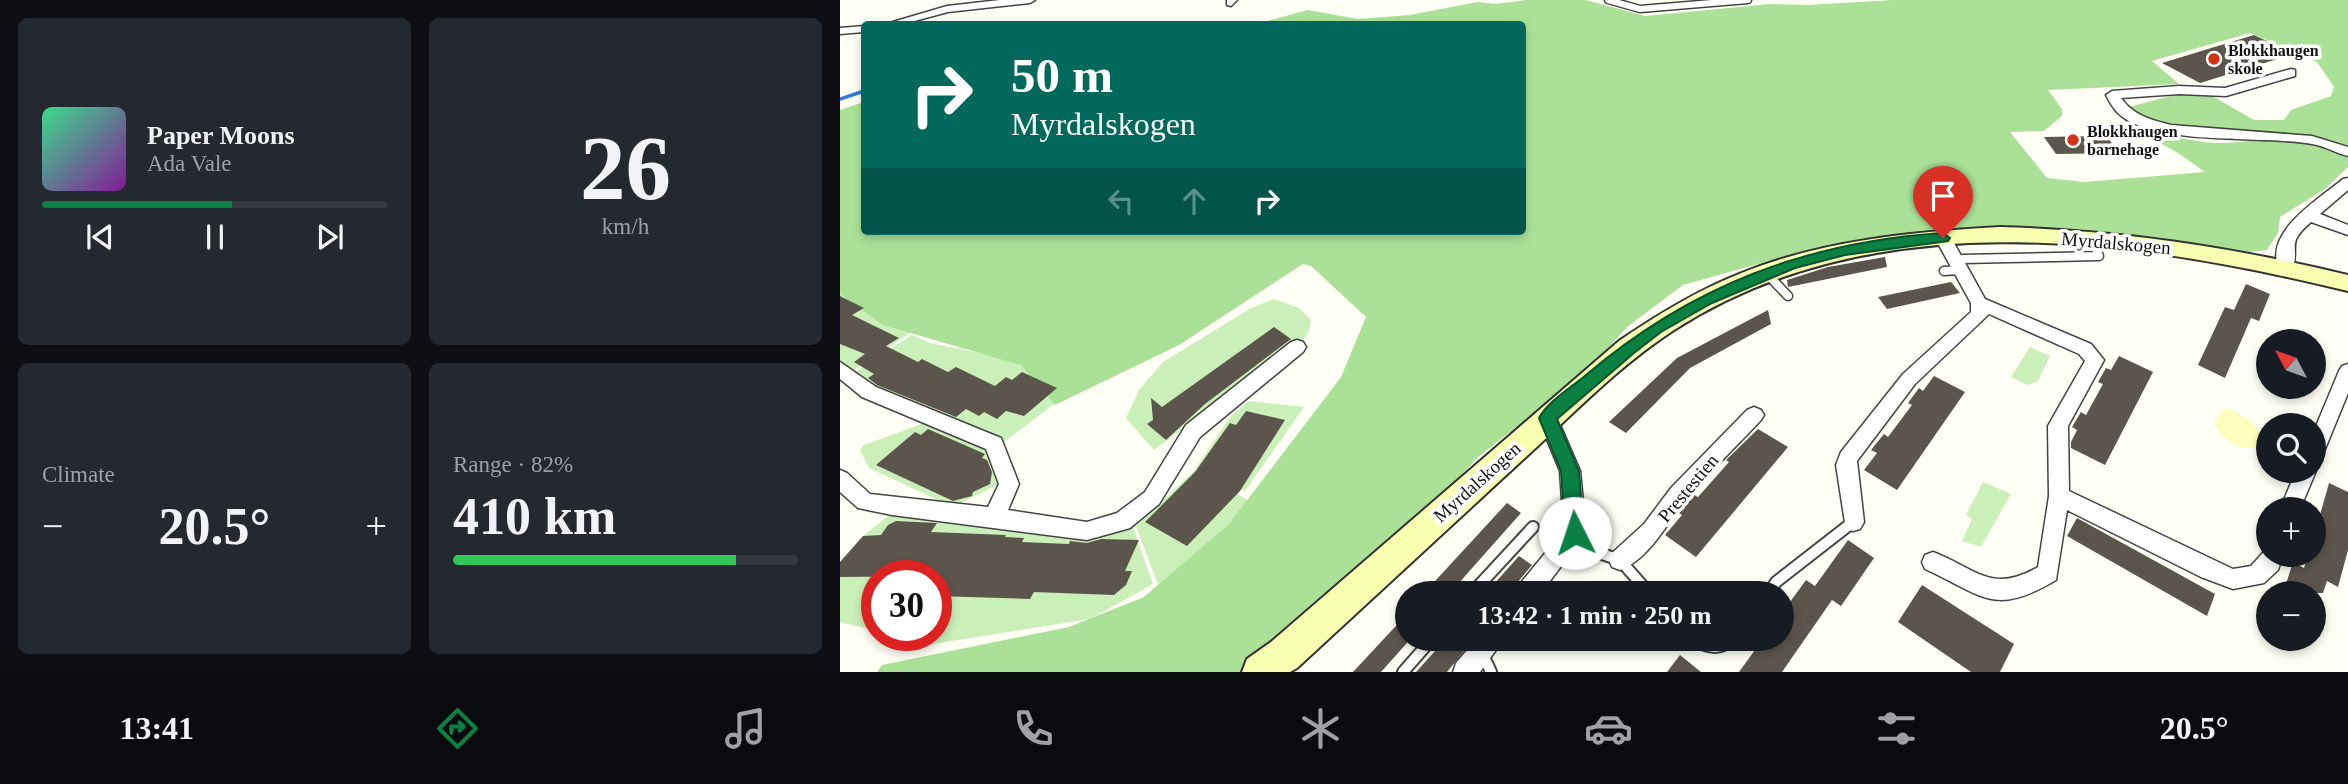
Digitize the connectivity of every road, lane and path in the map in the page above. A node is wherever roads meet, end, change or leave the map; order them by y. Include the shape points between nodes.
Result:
1 (1031, 0) edge
2 (1608, 0) edge
3 (1748, 0) edge
4 (903, 21) edge
5 (861, 29) edge
6 (840, 31) edge
7 (2291, 72) dead end
8 (2348, 152) edge
9 (2348, 182) edge
10 (2309, 216) junction
11 (2348, 230) edge
12 (1943, 238) junction
13 (2092, 239) junction
14 (1956, 267) junction
15 (2287, 268) junction
16 (1765, 273) junction
17 (2348, 284) edge
18 (1788, 296) dead end
19 (1979, 303) junction
20 (1297, 346) dead end
21 (840, 369) edge
22 (2348, 371) edge
23 (1754, 415) dead end
24 (1548, 418) junction
25 (2326, 424) edge
26 (840, 479) edge
27 (2059, 496) junction
28 (994, 517) junction
29 (1853, 522) joint
30 (1532, 527) dead end
31 (1575, 533) junction
32 (1620, 560) junction
33 (1933, 562) dead end
34 (2266, 567) edge
35 (1483, 581) edge
36 (1537, 581) edge
37 (1638, 581) edge
38 (1777, 581) edge
39 (1421, 651) edge
40 (1488, 654) edge
41 (1260, 672) edge
42 (1403, 672) edge
43 (1465, 672) edge

1 - 4 street via 947,9
2 - 3 lane via 1640,9
5 - 6 street
7 - 8 street via 2226,92 2112,95 2126,114 2164,128 2314,140
9 - 10 street
10 - 11 street
10 - 15 street via 2290,232 2285,247
12 - 13 main road, Myrdalskogen
12 - 14 street
12 - 16 main road, Myrdalskogen via 1845,250
13 - 14 lane via 2099,256
13 - 15 main road, Myrdalskogen via 2164,246
14 - 19 street
15 - 17 main road, Myrdalskogen
16 - 18 lane
16 - 24 main road, Myrdalskogen via 1656,328
19 - 27 street via 2085,349 2095,360 2058,426
19 - 29 street via 1980,314 1909,379 1848,458
20 - 28 street via 1193,431 1152,498 1123,521 1087,531
21 - 28 street via 869,392 994,444 1009,484
22 - 25 street
23 - 32 street, Prestestien via 1678,494 1652,531
24 - 31 street via 1570,471
24 - 41 main road, Myrdalskogen
26 - 28 street via 865,502
27 - 33 street via 2048,573 2029,583 2000,591
27 - 34 street via 2234,579 2256,576
29 - 38 lane
30 - 35 lane
31 - 32 lane via 1599,553
31 - 36 street
32 - 37 lane
39 - 42 lane
40 - 43 street

